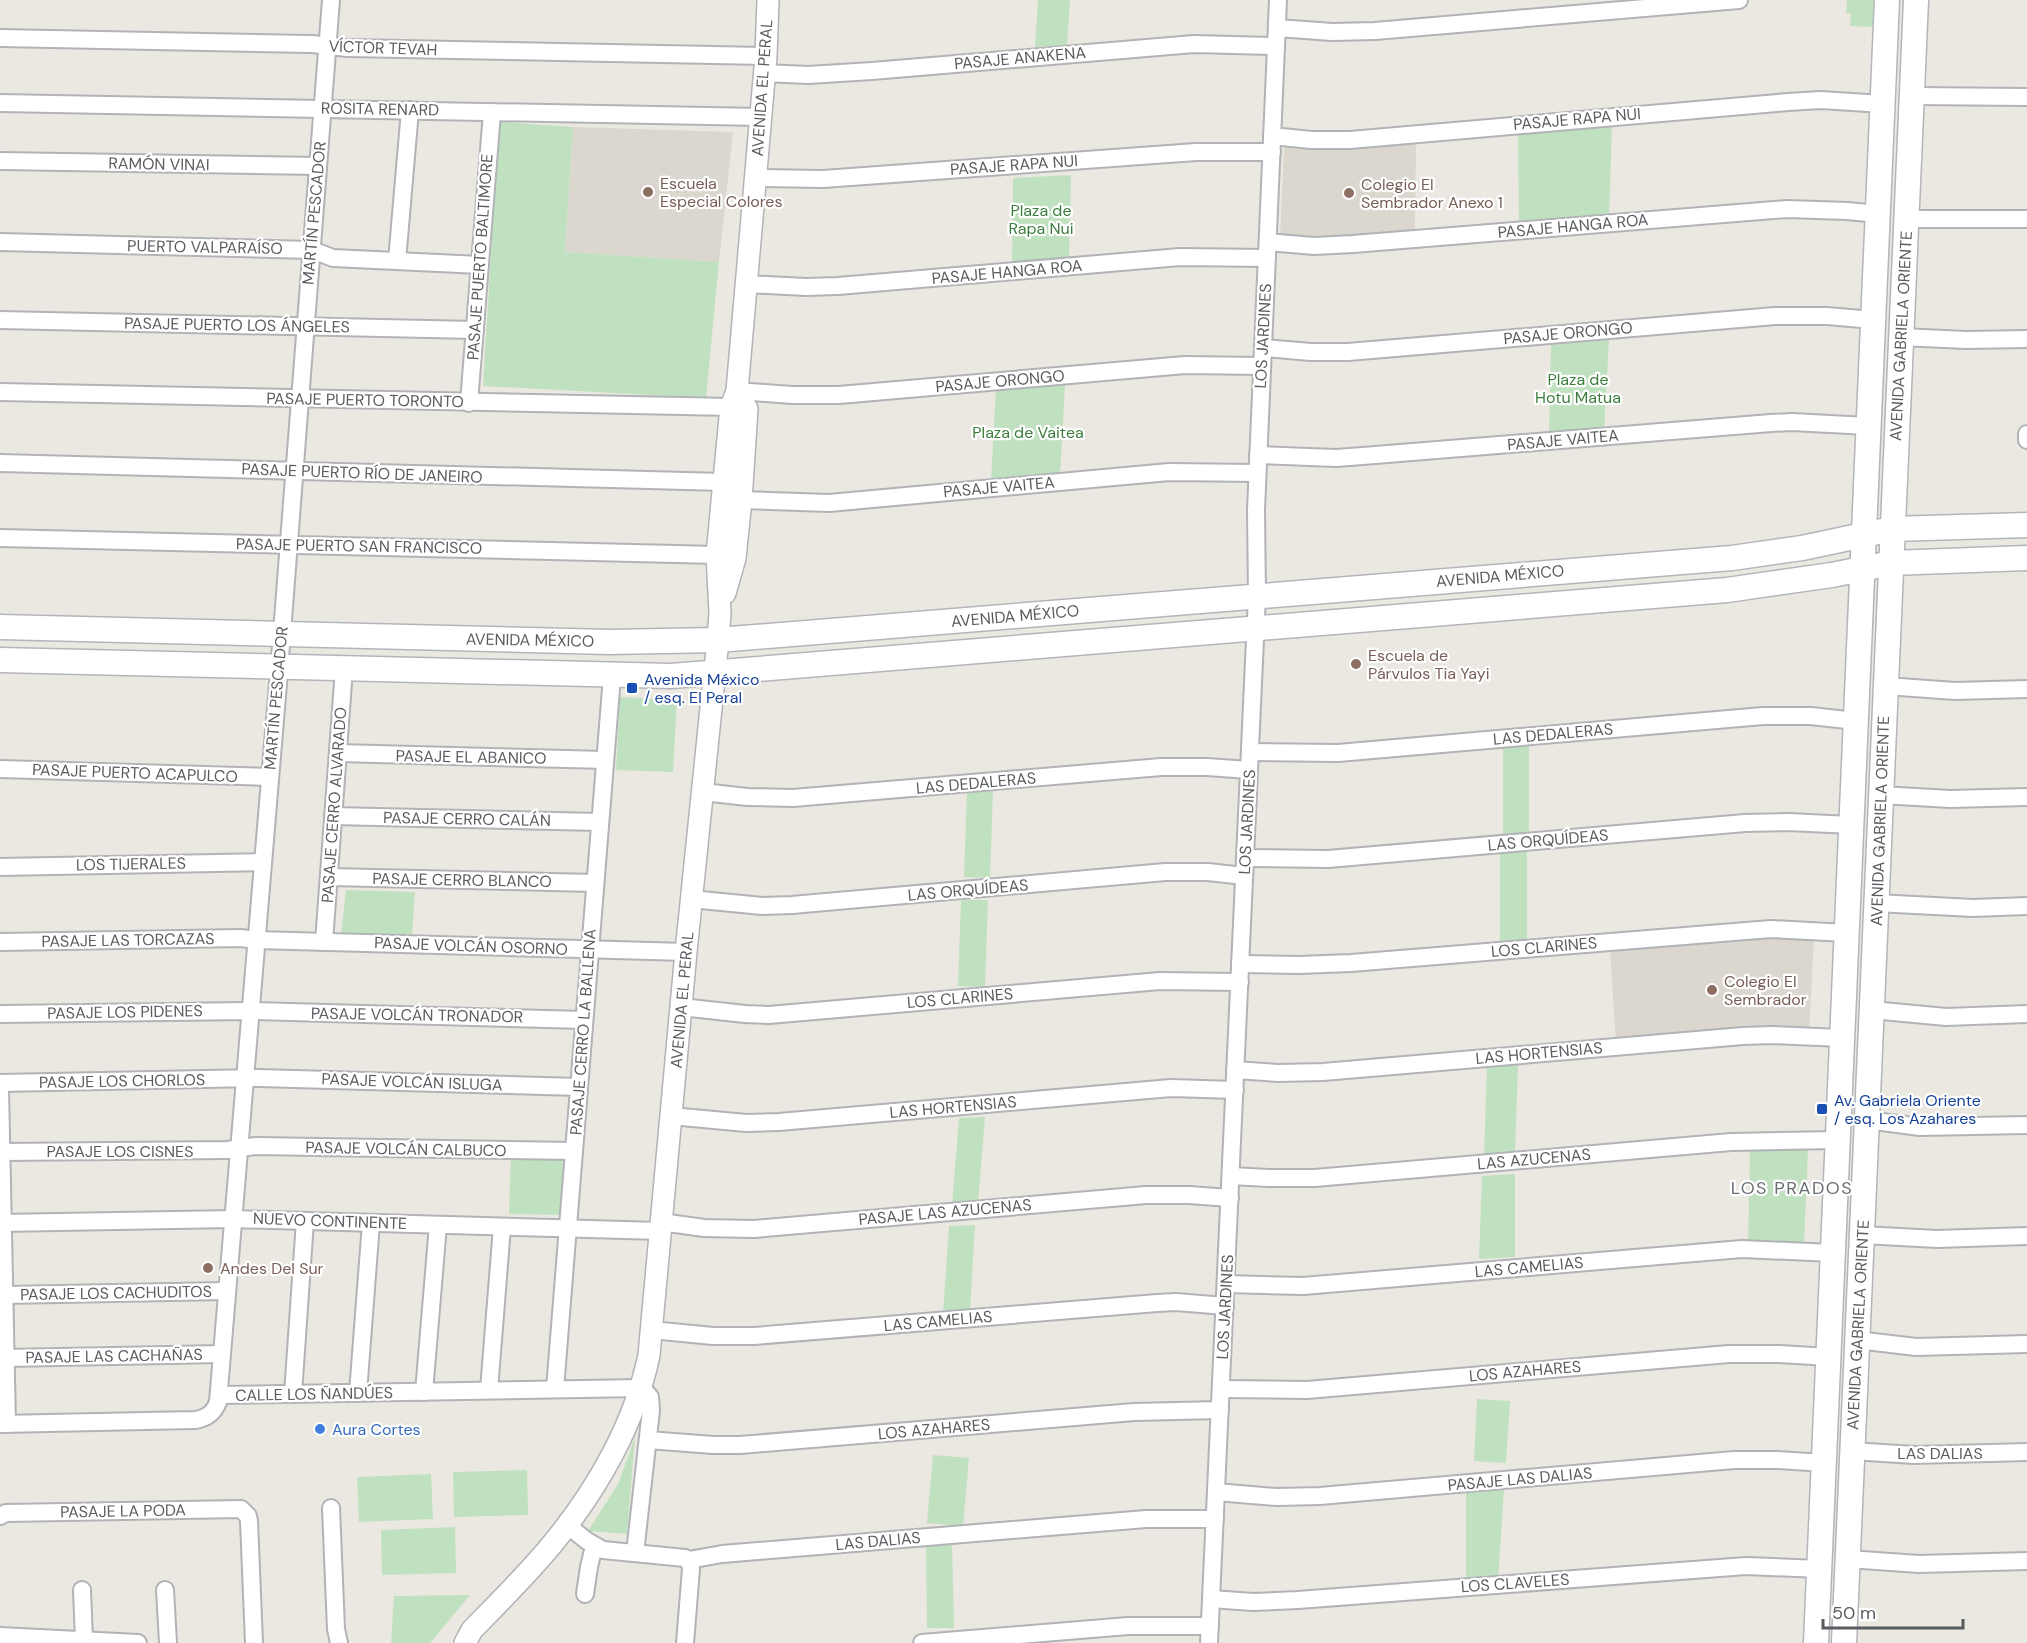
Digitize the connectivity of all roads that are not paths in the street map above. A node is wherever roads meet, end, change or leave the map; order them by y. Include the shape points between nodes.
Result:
1 (331, 0) edge
2 (768, 0) edge
3 (1278, 0) edge
4 (1739, 0) edge
5 (1887, 0) edge
6 (1916, 0) edge
7 (1277, 28) junction
8 (0, 38) edge
9 (327, 46) junction
10 (1276, 46) junction
11 (765, 64) junction
12 (1912, 96) junction
13 (2027, 97) edge
14 (0, 103) edge
15 (1882, 104) junction
16 (323, 108) junction
17 (410, 110) junction
18 (492, 112) junction
19 (761, 117) junction
20 (1272, 144) junction
21 (0, 162) edge
22 (318, 166) junction
23 (756, 178) junction
24 (1878, 214) junction
25 (1906, 219) junction
26 (2027, 219) edge
27 (0, 242) edge
28 (312, 250) junction
29 (1267, 250) junction
30 (396, 261) junction
31 (480, 265) junction
32 (746, 284) junction
33 (0, 320) edge
34 (1873, 320) junction
35 (305, 326) junction
36 (475, 330) junction
37 (1901, 337) junction
38 (2027, 339) edge
39 (1263, 348) junction
40 (1262, 366) junction
41 (0, 392) edge
42 (300, 399) junction
43 (734, 399) junction
44 (469, 403) junction
45 (1868, 426) junction
46 (2027, 434) edge
47 (2027, 440) edge
48 (1258, 455) junction
49 (0, 463) edge
50 (294, 471) junction
51 (1257, 473) junction
52 (723, 482) junction
53 (741, 500) junction
54 (2027, 525) edge
55 (1892, 529) junction
56 (1863, 536) junction
57 (0, 538) edge
58 (288, 545) junction
59 (717, 555) junction
60 (2027, 558) edge
61 (1891, 563) junction
62 (1863, 569) junction
63 (1257, 596) junction
64 (720, 612) junction
65 (0, 627) edge
66 (1256, 628) junction
67 (282, 634) junction
68 (718, 640) junction
69 (0, 660) edge
70 (279, 667) junction
71 (344, 669) junction
72 (715, 673) junction
73 (612, 676) junction
74 (1886, 686) junction
75 (2027, 689) edge
76 (1856, 721) junction
77 (1250, 752) junction
78 (338, 753) junction
79 (605, 760) junction
80 (0, 769) edge
81 (1249, 770) junction
82 (270, 777) junction
83 (703, 792) junction
84 (1881, 795) junction
85 (2027, 797) edge
86 (333, 816) junction
87 (600, 822) junction
88 (1851, 825) junction
89 (1245, 858) junction
90 (263, 862) junction
91 (0, 867) edge
92 (1244, 876) junction
93 (328, 877) junction
94 (595, 883) junction
95 (692, 898) junction
96 (1876, 903) junction
97 (2027, 906) edge
98 (1847, 933) junction
99 (256, 940) junction
100 (0, 942) edge
101 (324, 942) junction
102 (590, 949) junction
103 (686, 952) junction
104 (1240, 964) junction
105 (1240, 982) junction
106 (681, 1007) junction
107 (1872, 1010) junction
108 (250, 1011) junction
109 (0, 1014) edge
110 (2027, 1014) edge
111 (584, 1020) junction
112 (1842, 1038) junction
113 (1235, 1070) junction
114 (245, 1079) junction
115 (0, 1083) edge
116 (579, 1087) junction
117 (0, 1089) edge
118 (1235, 1090) junction
119 (671, 1116) junction
120 (1867, 1120) junction
121 (2027, 1125) edge
122 (1838, 1140) junction
123 (239, 1148) junction
124 (574, 1151) junction
125 (1, 1152) edge
126 (1231, 1176) junction
127 (1230, 1198) junction
128 (233, 1219) junction
129 (305, 1221) junction
130 (1, 1223) edge
131 (371, 1223) junction
132 (438, 1225) junction
133 (502, 1227) junction
134 (661, 1227) junction
135 (568, 1229) junction
136 (1862, 1235) junction
137 (2027, 1236) edge
138 (1833, 1253) junction
139 (1226, 1284) junction
140 (227, 1291) junction
141 (4, 1295) junction
142 (1225, 1306) junction
143 (651, 1330) junction
144 (1857, 1340) junction
145 (2027, 1344) edge
146 (222, 1354) junction
147 (1829, 1357) junction
148 (5, 1358) junction
149 (642, 1388) junction
150 (555, 1389) junction
151 (1221, 1389) junction
152 (489, 1390) junction
153 (424, 1392) junction
154 (358, 1393) junction
155 (293, 1394) junction
156 (219, 1395) junction
157 (1220, 1410) junction
158 (3, 1424) edge
159 (648, 1440) junction
160 (1852, 1451) junction
161 (2027, 1452) edge
162 (1824, 1463) junction
163 (1216, 1492) junction
164 (331, 1508) dead end
165 (0, 1516) edge
166 (1207, 1519) junction
167 (567, 1525) junction
168 (594, 1546) junction
169 (635, 1553) junction
170 (1848, 1559) junction
171 (689, 1560) junction
172 (2027, 1561) edge
173 (1820, 1569) junction
174 (82, 1590) dead end
175 (165, 1590) dead end
176 (585, 1594) dead end
177 (1211, 1599) junction
178 (0, 1635) edge
179 (1210, 1635) edge
180 (40, 1640) edge
181 (84, 1640) junction
182 (128, 1643) edge
183 (168, 1643) edge
184 (254, 1643) edge
185 (339, 1643) edge
186 (465, 1643) edge
187 (685, 1643) edge
188 (922, 1643) edge
189 (1816, 1643) edge
190 (1844, 1643) edge

1 - 9 street, MARTÍN PESCADOR
2 - 11 street, AVENIDA EL PERAL
3 - 7 street, LOS JARDINES
4 - 7 street via 1375,32
5 - 15 main road, AVENIDA GABRIELA ORIENTE
6 - 12 main road, AVENIDA GABRIELA ORIENTE
7 - 10 street, LOS JARDINES
8 - 9 street, VÍCTOR TEVAH
9 - 11 street, VÍCTOR TEVAH
9 - 16 street, MARTÍN PESCADOR
10 - 11 street, PASAJE ANAKENA via 1194,45 808,75
10 - 20 street, LOS JARDINES
11 - 19 street, AVENIDA EL PERAL
12 - 13 street
12 - 25 main road, AVENIDA GABRIELA ORIENTE
14 - 16 street, ROSITA RENARD
15 - 20 street, PASAJE RAPA NUI via 1799,101
15 - 24 main road, AVENIDA GABRIELA ORIENTE
16 - 17 street, ROSITA RENARD
16 - 22 street, MARTÍN PESCADOR
17 - 18 street, ROSITA RENARD
17 - 30 street
18 - 19 street, ROSITA RENARD
18 - 31 street, PASAJE PUERTO BALTIMORE
19 - 23 street, AVENIDA EL PERAL
20 - 23 street, PASAJE RAPA NUI via 823,179
20 - 29 street, LOS JARDINES
21 - 22 street, RAMÓN VINAI
22 - 28 street, MARTÍN PESCADOR
23 - 32 street, AVENIDA EL PERAL
24 - 29 street, PASAJE HANGA ROA via 1787,209
24 - 34 main road, AVENIDA GABRIELA ORIENTE
25 - 26 street
25 - 37 main road, AVENIDA GABRIELA ORIENTE
27 - 28 street, PUERTO VALPARAÍSO
28 - 30 street, PUERTO VALPARAÍSO via 333,258
28 - 35 street, MARTÍN PESCADOR
29 - 32 street, PASAJE HANGA ROA via 838,286
29 - 39 street, LOS JARDINES
30 - 31 street, PUERTO VALPARAÍSO
31 - 36 street, PASAJE PUERTO BALTIMORE
32 - 43 street, AVENIDA EL PERAL
33 - 35 street, PASAJE PUERTO LOS ÁNGELES
34 - 39 street, PASAJE ORONGO via 1775,316 1348,352
34 - 45 main road, AVENIDA GABRIELA ORIENTE
35 - 36 street, PASAJE PUERTO LOS ÁNGELES
35 - 42 street, MARTÍN PESCADOR
36 - 44 street, PASAJE PUERTO BALTIMORE
37 - 38 street
37 - 55 main road, AVENIDA GABRIELA ORIENTE
39 - 40 street, LOS JARDINES
40 - 43 street, PASAJE ORONGO via 1185,365 839,395
40 - 48 street, LOS JARDINES
41 - 42 street, PASAJE PUERTO TORONTO
42 - 44 street, PASAJE PUERTO TORONTO
42 - 50 street, MARTÍN PESCADOR
43 - 44 street, PASAJE PUERTO TORONTO
43 - 52 street, AVENIDA EL PERAL
43 - 53 street, AVENIDA EL PERAL via 747,409
45 - 48 street, PASAJE VAITEA via 1782,423 1354,457
45 - 56 main road, AVENIDA GABRIELA ORIENTE
46 - 47 street
48 - 51 street, LOS JARDINES
49 - 50 street, PASAJE PUERTO RÍO DE JANEIRO
50 - 52 street, PASAJE PUERTO RÍO DE JANEIRO
50 - 58 street, MARTÍN PESCADOR
51 - 53 street, PASAJE VAITEA via 1169,472 829,503
51 - 63 street, LOS JARDINES
52 - 59 street, AVENIDA EL PERAL
53 - 64 street, AVENIDA EL PERAL via 735,558
54 - 55 main road, AVENIDA MÉXICO
55 - 56 main road, AVENIDA MÉXICO
55 - 61 main road, AVENIDA GABRIELA ORIENTE
56 - 62 main road, AVENIDA GABRIELA ORIENTE
56 - 63 main road, AVENIDA MÉXICO via 1732,558
57 - 58 street, PASAJE PUERTO SAN FRANCISCO
58 - 59 street, PASAJE PUERTO SAN FRANCISCO
58 - 67 street, MARTÍN PESCADOR
59 - 64 street, AVENIDA EL PERAL
60 - 61 main road, AVENIDA MÉXICO
61 - 62 main road, AVENIDA MÉXICO
61 - 74 main road, AVENIDA GABRIELA ORIENTE
62 - 66 main road, AVENIDA MÉXICO via 1727,590
62 - 76 main road, AVENIDA GABRIELA ORIENTE
63 - 66 street, LOS JARDINES
63 - 68 main road, AVENIDA MÉXICO
64 - 68 street, AVENIDA EL PERAL
65 - 67 main road, AVENIDA MÉXICO
66 - 72 main road, AVENIDA MÉXICO
66 - 77 street, LOS JARDINES
67 - 68 main road, AVENIDA MÉXICO via 609,642
67 - 70 street, MARTÍN PESCADOR
68 - 72 street, AVENIDA EL PERAL
69 - 70 main road, AVENIDA MÉXICO
70 - 71 main road, AVENIDA MÉXICO
70 - 82 street, MARTÍN PESCADOR
71 - 73 main road, AVENIDA MÉXICO
71 - 78 street, PASAJE CERRO ALVARADO
72 - 73 main road, AVENIDA MÉXICO
72 - 83 street, AVENIDA EL PERAL
73 - 79 street, PASAJE CERRO LA BALLENA
74 - 75 street via 1955,691
74 - 84 main road, AVENIDA GABRIELA ORIENTE
76 - 77 street, LAS DEDALERAS via 1763,716 1338,753
76 - 88 main road, AVENIDA GABRIELA ORIENTE
77 - 81 street, LOS JARDINES
78 - 79 street, PASAJE EL ABANICO
78 - 86 street, PASAJE CERRO ALVARADO
79 - 87 street, PASAJE CERRO LA BALLENA
80 - 82 street, PASAJE PUERTO ACAPULCO
81 - 83 street, LAS DEDALERAS via 1161,767 793,798
81 - 89 street, LOS JARDINES
82 - 90 street, MARTÍN PESCADOR
83 - 95 street, AVENIDA EL PERAL
84 - 85 street via 1950,799
84 - 96 main road, AVENIDA GABRIELA ORIENTE
86 - 87 street, PASAJE CERRO CALÁN
86 - 93 street, PASAJE CERRO ALVARADO
87 - 94 street, PASAJE CERRO LA BALLENA
88 - 89 street, LAS ORQUÍDEAS via 1745,823 1328,859
88 - 98 main road, AVENIDA GABRIELA ORIENTE
89 - 92 street, LOS JARDINES
90 - 91 street, LOS TIJERALES
90 - 99 street, MARTÍN PESCADOR
92 - 95 street, LAS ORQUÍDEAS via 1165,872 792,905 762,906
92 - 104 street, LOS JARDINES
93 - 94 street, PASAJE CERRO BLANCO
93 - 101 street, PASAJE CERRO ALVARADO
94 - 102 street, PASAJE CERRO LA BALLENA
95 - 103 street, AVENIDA EL PERAL
96 - 97 street via 1973,908
96 - 107 main road, AVENIDA GABRIELA ORIENTE
98 - 104 street, LOS CLARINES via 1771,929 1351,963
98 - 112 main road, AVENIDA GABRIELA ORIENTE
99 - 100 street, PASAJE LAS TORCAZAS
99 - 101 street, PASAJE VOLCÁN OSORNO
99 - 108 street, MARTÍN PESCADOR
101 - 102 street, PASAJE VOLCÁN OSORNO
102 - 103 street, PASAJE VOLCÁN OSORNO
102 - 111 street, PASAJE CERRO LA BALLENA
103 - 106 street, AVENIDA EL PERAL
104 - 105 street, LOS JARDINES
105 - 106 street, LOS CLARINES via 1160,981 769,1015
105 - 113 street, LOS JARDINES
106 - 119 street, AVENIDA EL PERAL
107 - 110 street via 1946,1017
107 - 120 main road, AVENIDA GABRIELA ORIENTE
108 - 109 street, PASAJE LOS PIDENES
108 - 111 street, PASAJE VOLCÁN TRONADOR
108 - 114 street, MARTÍN PESCADOR
111 - 116 street, PASAJE CERRO LA BALLENA
112 - 113 street, LAS HORTENSIAS via 1743,1036 1323,1072
112 - 122 main road, AVENIDA GABRIELA ORIENTE
113 - 118 street, LOS JARDINES
114 - 115 street, PASAJE LOS CHORLOS
114 - 116 street, PASAJE VOLCÁN ISLUGA
114 - 123 street, MARTÍN PESCADOR
116 - 124 street, PASAJE CERRO LA BALLENA
117 - 125 street
118 - 119 street, LAS HORTENSIAS via 1171,1088 779,1122
118 - 126 street, LOS JARDINES
119 - 134 street, AVENIDA EL PERAL
120 - 121 street via 1929,1127
120 - 136 main road, AVENIDA GABRIELA ORIENTE
122 - 126 street, LAS AZUCENAS via 1731,1142 1315,1178
122 - 138 main road, AVENIDA GABRIELA ORIENTE
123 - 124 street, PASAJE VOLCÁN CALBUCO
123 - 125 street, PASAJE LOS CISNES
123 - 128 street, MARTÍN PESCADOR
124 - 135 street, PASAJE CERRO LA BALLENA
125 - 130 street
126 - 127 street, LOS JARDINES
127 - 134 street, PASAJE LAS AZUCENAS via 1146,1195 754,1229
127 - 139 street, LOS JARDINES
128 - 129 street, NUEVO CONTINENTE
128 - 130 street, NUEVO CONTINENTE
128 - 140 street, MARTÍN PESCADOR
129 - 131 street, NUEVO CONTINENTE
129 - 155 street
130 - 141 street
131 - 132 street, NUEVO CONTINENTE
131 - 154 street
132 - 133 street, NUEVO CONTINENTE
132 - 153 street
133 - 135 street, NUEVO CONTINENTE
133 - 152 street
134 - 135 street, NUEVO CONTINENTE
134 - 143 street, AVENIDA EL PERAL
135 - 150 street, PASAJE CERRO LA BALLENA
136 - 137 street via 1937,1239
136 - 144 main road, AVENIDA GABRIELA ORIENTE
138 - 139 street, LAS CAMELIAS via 1742,1249 1303,1286
138 - 147 main road, AVENIDA GABRIELA ORIENTE
139 - 142 street, LOS JARDINES
140 - 141 street, PASAJE LOS CACHUDITOS
140 - 146 street, MARTÍN PESCADOR
141 - 148 street
142 - 143 street, LAS CAMELIAS via 1157,1303 754,1336
142 - 151 street, LOS JARDINES
143 - 149 street, AVENIDA EL PERAL
144 - 145 street via 1916,1347
144 - 160 main road, AVENIDA GABRIELA ORIENTE
146 - 148 street, PASAJE LAS CACHAÑAS
146 - 156 street, MARTÍN PESCADOR
147 - 151 street, LOS AZAHARES via 1745,1353 1307,1390
147 - 162 main road, AVENIDA GABRIELA ORIENTE
148 - 158 street
149 - 150 street, CALLE LOS ÑANDÚES
149 - 159 street, AVENIDA EL PERAL via 651,1403
149 - 167 street, AVENIDA EL PERAL via 608,1461
150 - 152 street, CALLE LOS ÑANDÚES
151 - 157 street, LOS JARDINES
152 - 153 street, CALLE LOS ÑANDÚES
153 - 154 street, CALLE LOS ÑANDÚES
154 - 155 street, CALLE LOS ÑANDÚES
155 - 156 street, CALLE LOS ÑANDÚES
156 - 158 street, CALLE LOS ÑANDÚES via 216,1408 201,1419
157 - 159 street, LOS AZAHARES via 1142,1411 740,1445
157 - 163 street, LOS JARDINES
159 - 169 street, AVENIDA EL PERAL
160 - 161 street, LAS DALIAS via 1914,1455
160 - 170 main road, AVENIDA GABRIELA ORIENTE
162 - 163 street, PASAJE LAS DALIAS via 1734,1460 1312,1496
162 - 173 main road, AVENIDA GABRIELA ORIENTE
163 - 166 street, LOS JARDINES
164 - 185 street
165 - 184 street, PASAJE LA PODA via 236,1509 245,1512 249,1521
166 - 171 street, LAS DALIAS via 1146,1519 917,1537
166 - 177 street, LOS JARDINES
167 - 168 street, LAS DALIAS
167 - 186 street, AVENIDA EL PERAL via 472,1630
168 - 169 street, LAS DALIAS
168 - 176 street
169 - 171 street, LAS DALIAS
170 - 172 street via 1930,1564
170 - 190 main road, AVENIDA GABRIELA ORIENTE
171 - 187 street
173 - 177 street, LOS CLAVELES via 1746,1566 1298,1600
173 - 189 main road, AVENIDA GABRIELA ORIENTE
174 - 181 street
175 - 183 street
177 - 179 street, LOS JARDINES
178 - 180 street
179 - 188 street via 1128,1626
180 - 181 street
181 - 182 street

